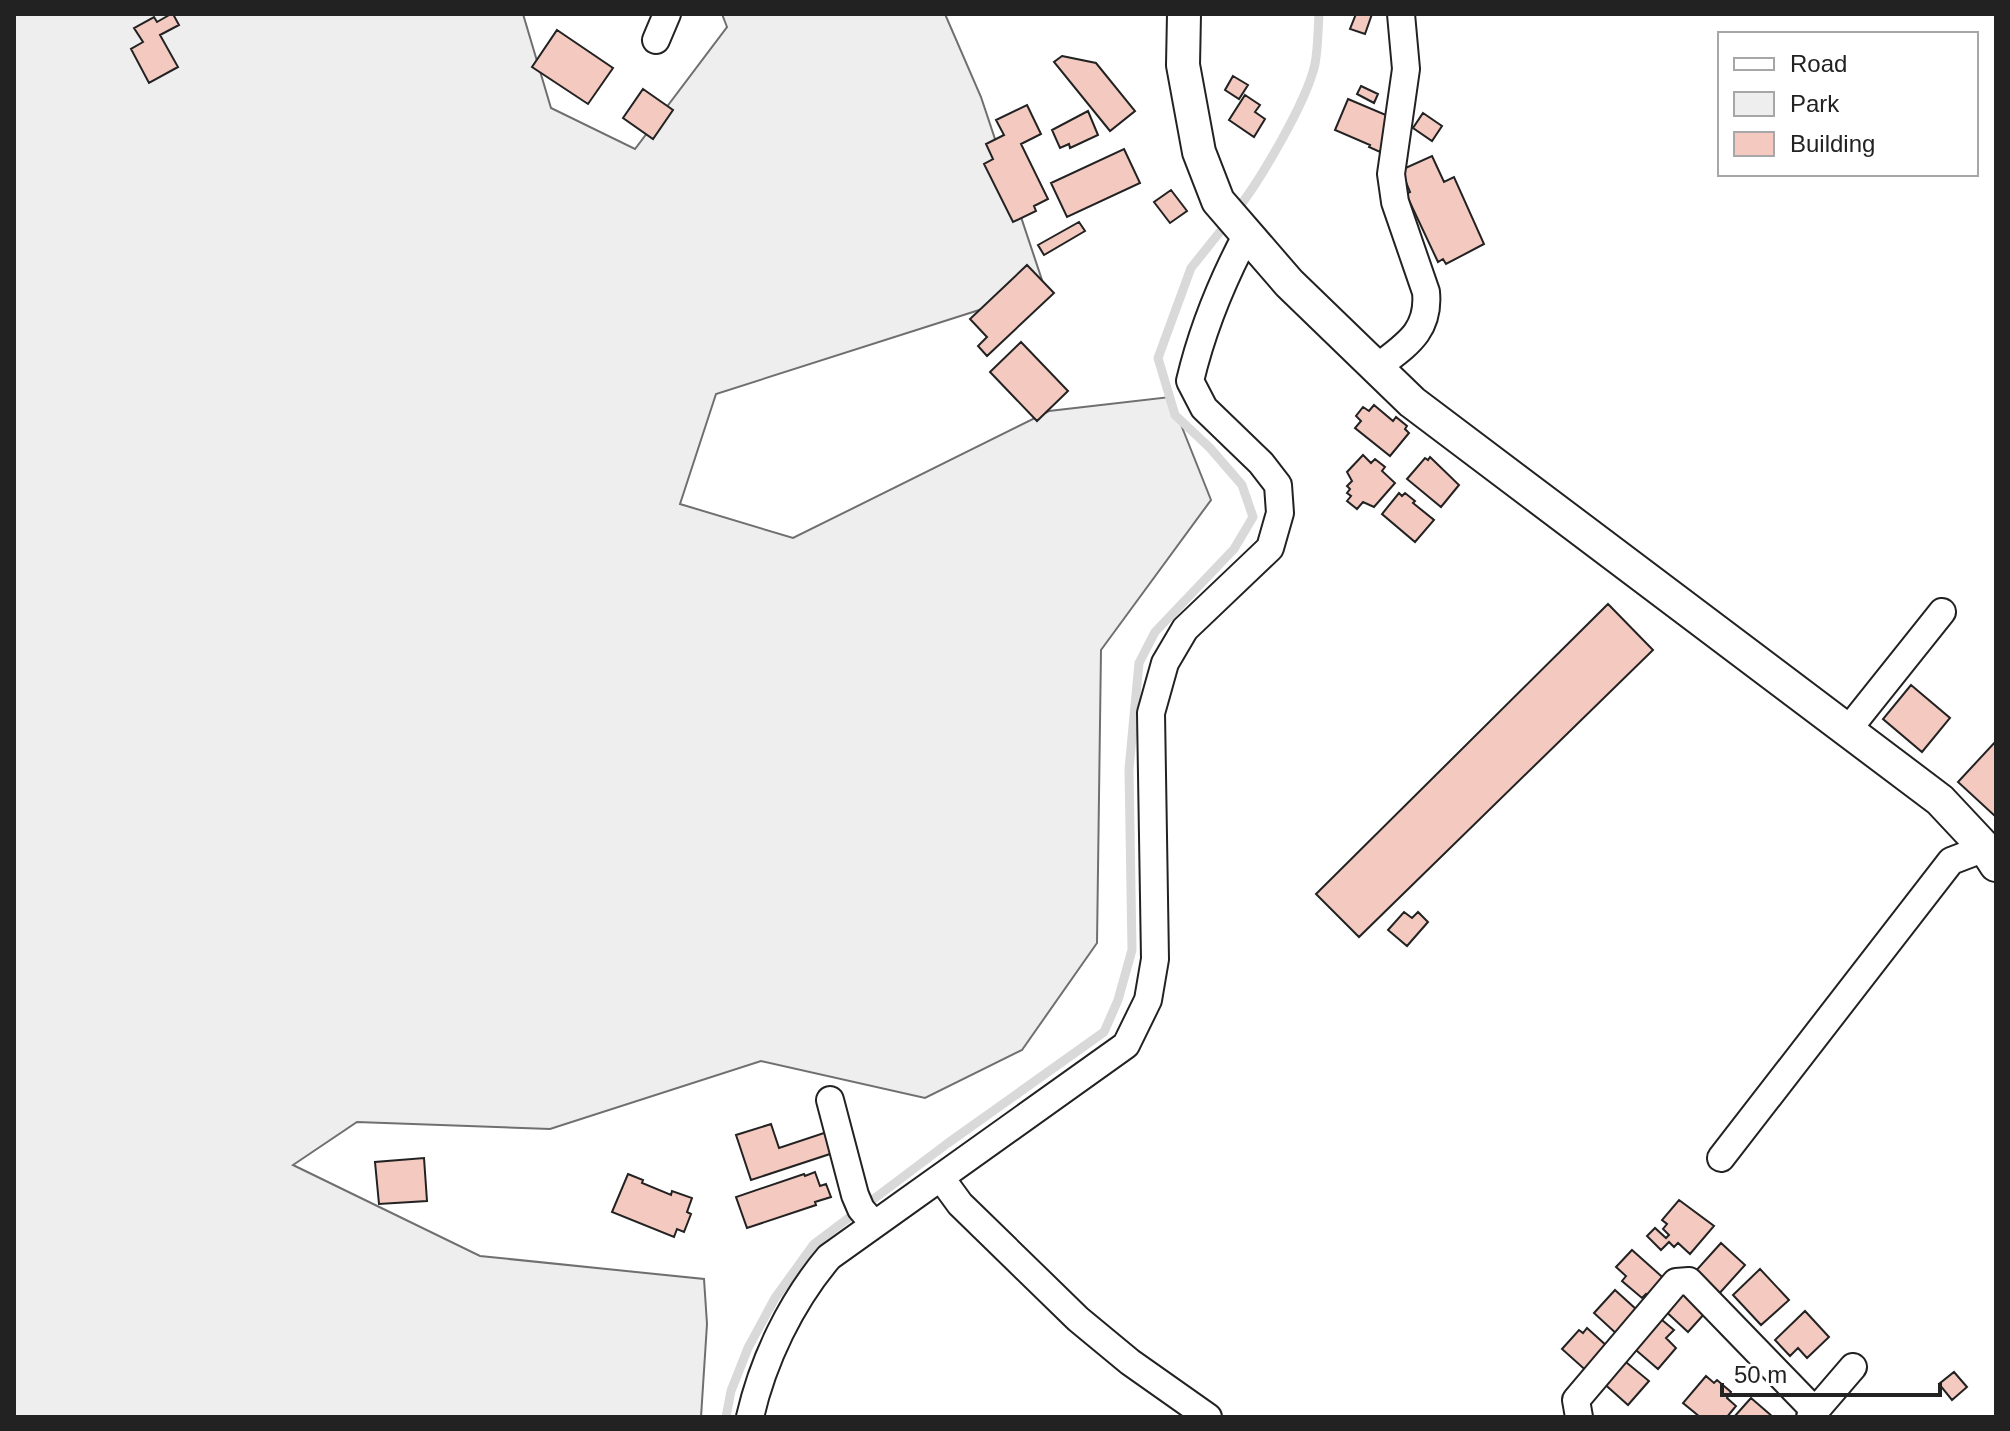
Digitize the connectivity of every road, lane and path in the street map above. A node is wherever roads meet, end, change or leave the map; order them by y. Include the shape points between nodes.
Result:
1 (667, 14) edge
2 (1184, 14) edge
3 (1401, 14) edge
4 (656, 40) dead end
5 (1233, 218) junction
6 (1375, 369) junction
7 (1942, 612) dead end
8 (1847, 731) junction
9 (1990, 856) edge
10 (830, 1100) dead end
11 (1721, 1158) dead end
12 (941, 1178) junction
13 (874, 1224) junction
14 (1853, 1367) dead end
15 (1812, 1414) edge
16 (750, 1417) edge
17 (1208, 1417) edge
18 (1579, 1417) edge

1 - 4 street
2 - 5 street via 1183,65 1199,152
3 - 6 street via 1406,69 1391,174 1427,305 1412,339
5 - 6 street
5 - 12 street via 1228,270 1190,381 1204,408 1278,485 1280,513 1270,548 1185,629 1161,675 1151,713 1155,959 1148,1000 1126,1045
6 - 8 street via 1424,412
7 - 8 street
8 - 9 street via 1940,800
9 - 11 street via 1951,861
10 - 13 street via 855,1195
12 - 13 street
12 - 17 street via 960,1204 1078,1319
13 - 16 street via 829,1257 809,1280 763,1372
14 - 15 street
15 - 18 street via 1689,1281 1676,1282 1576,1400

